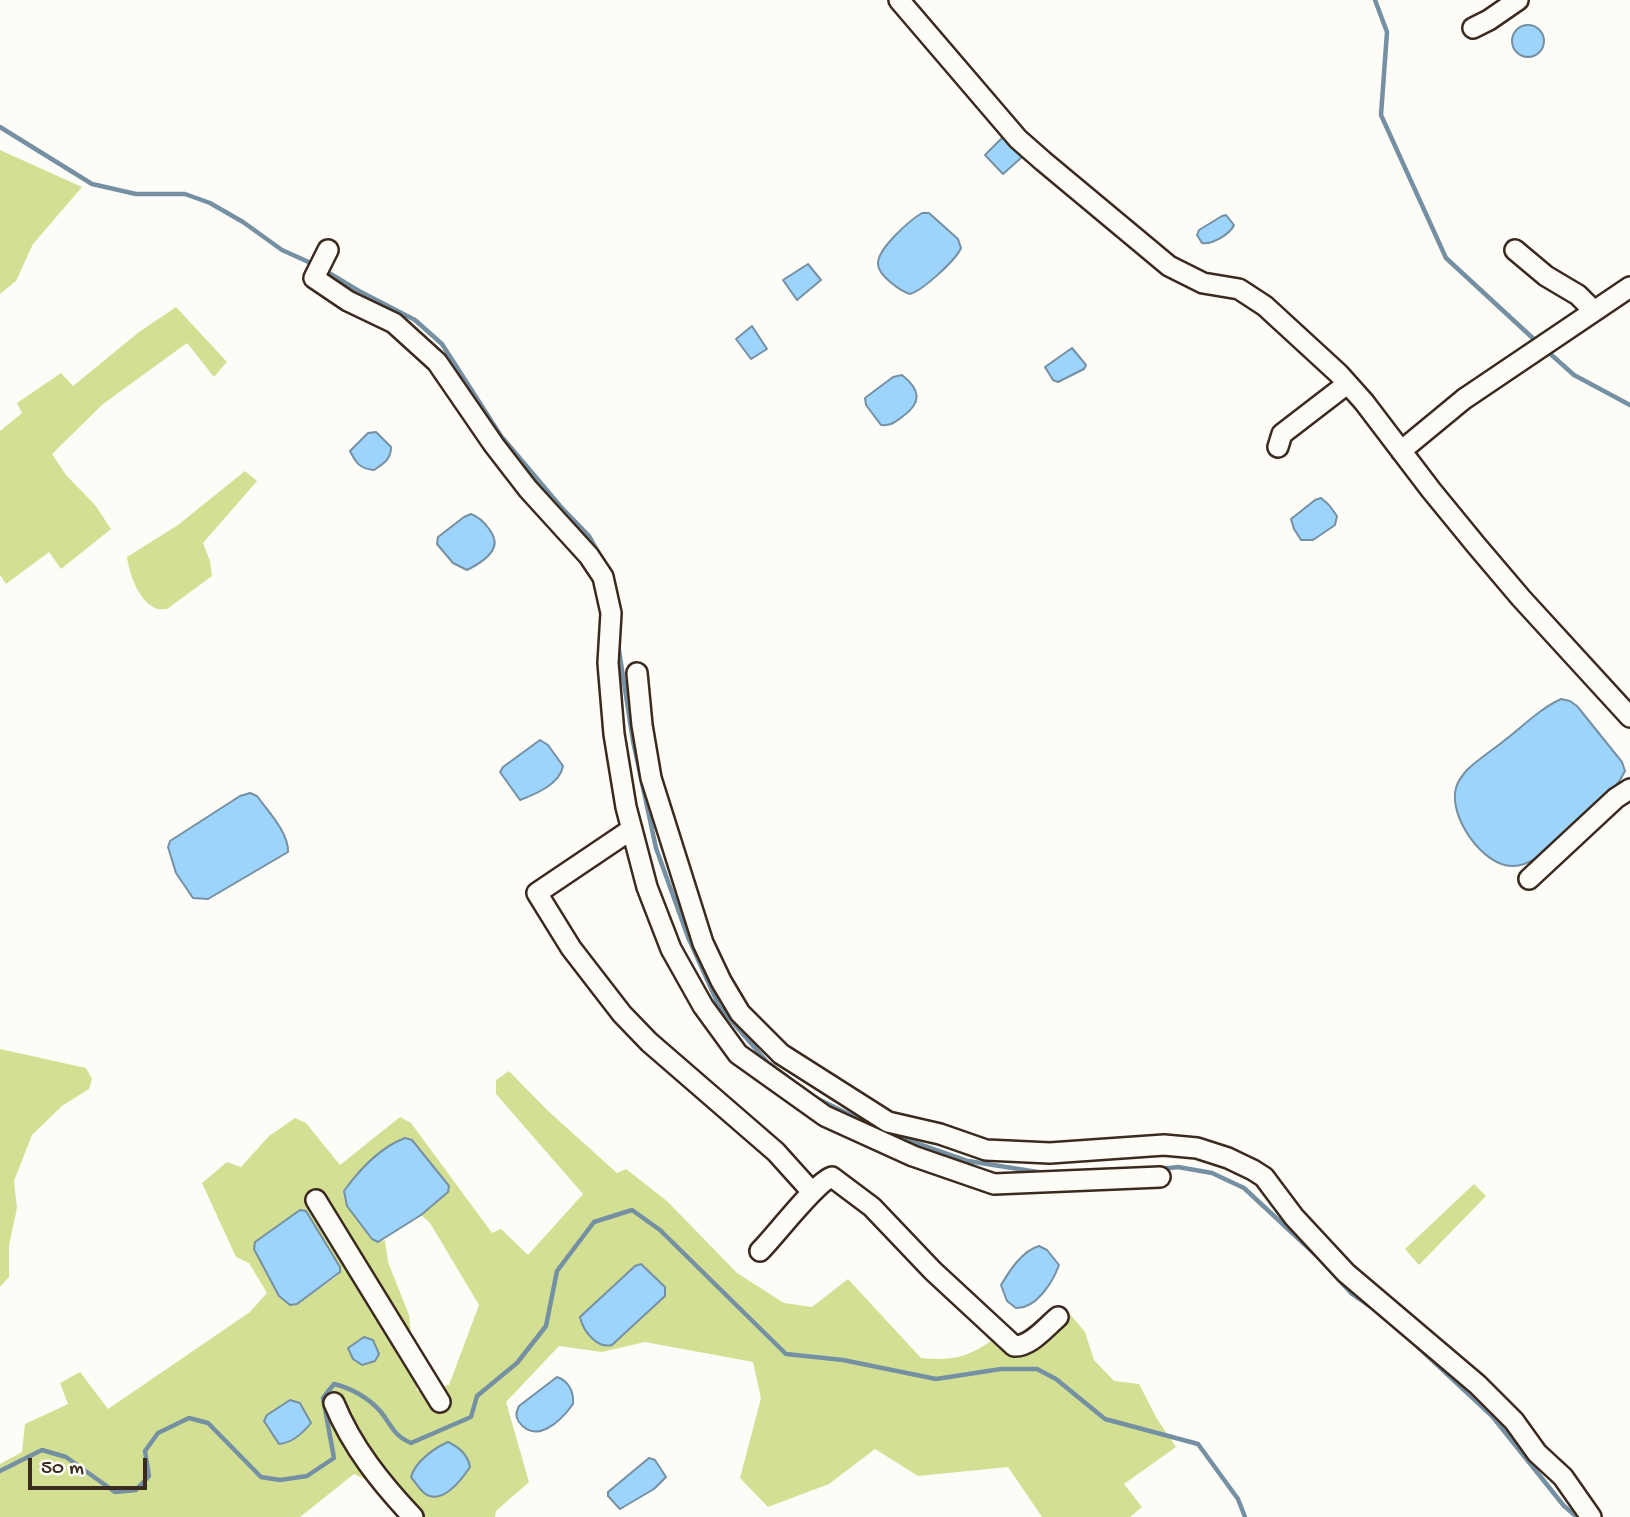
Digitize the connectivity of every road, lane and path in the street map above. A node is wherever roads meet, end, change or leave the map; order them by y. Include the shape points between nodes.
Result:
1 (899, 0) edge
2 (1518, 0) edge
3 (1474, 27) dead end
4 (1515, 250) dead end
5 (323, 261) dead end
6 (1630, 287) edge
7 (1594, 311) junction
8 (1348, 384) junction
9 (1278, 447) dead end
10 (1401, 451) junction
11 (637, 673) dead end
12 (1630, 717) edge
13 (1630, 789) edge
14 (632, 829) junction
15 (1529, 878) dead end
16 (1160, 1177) dead end
17 (812, 1192) junction
18 (316, 1200) dead end
19 (760, 1251) dead end
20 (1058, 1317) dead end
21 (440, 1402) dead end
22 (334, 1404) dead end
23 (413, 1517) edge
24 (1591, 1517) edge

1 - 8 street via 1018,139 1043,161 1169,266 1203,283 1239,289 1265,306
2 - 3 street
4 - 7 street
5 - 14 street via 314,278 394,323 437,362 494,445 603,577 611,613 608,663 614,734
6 - 7 street
7 - 10 street via 1464,399
8 - 9 street via 1282,435
8 - 10 street
10 - 12 street via 1521,598
11 - 24 street via 651,778 703,943 740,1013 781,1054 888,1122 986,1150 1050,1153 1164,1145 1197,1148 1253,1170 1346,1273 1514,1421
13 - 15 street
14 - 16 street via 671,948 703,1006 738,1054 825,1115 913,1156 994,1184
14 - 17 street via 537,893 571,948 622,1014 776,1152
17 - 19 street
17 - 20 street via 832,1177 872,1207 1014,1346 1027,1343
18 - 21 street
22 - 23 street via 345,1432

